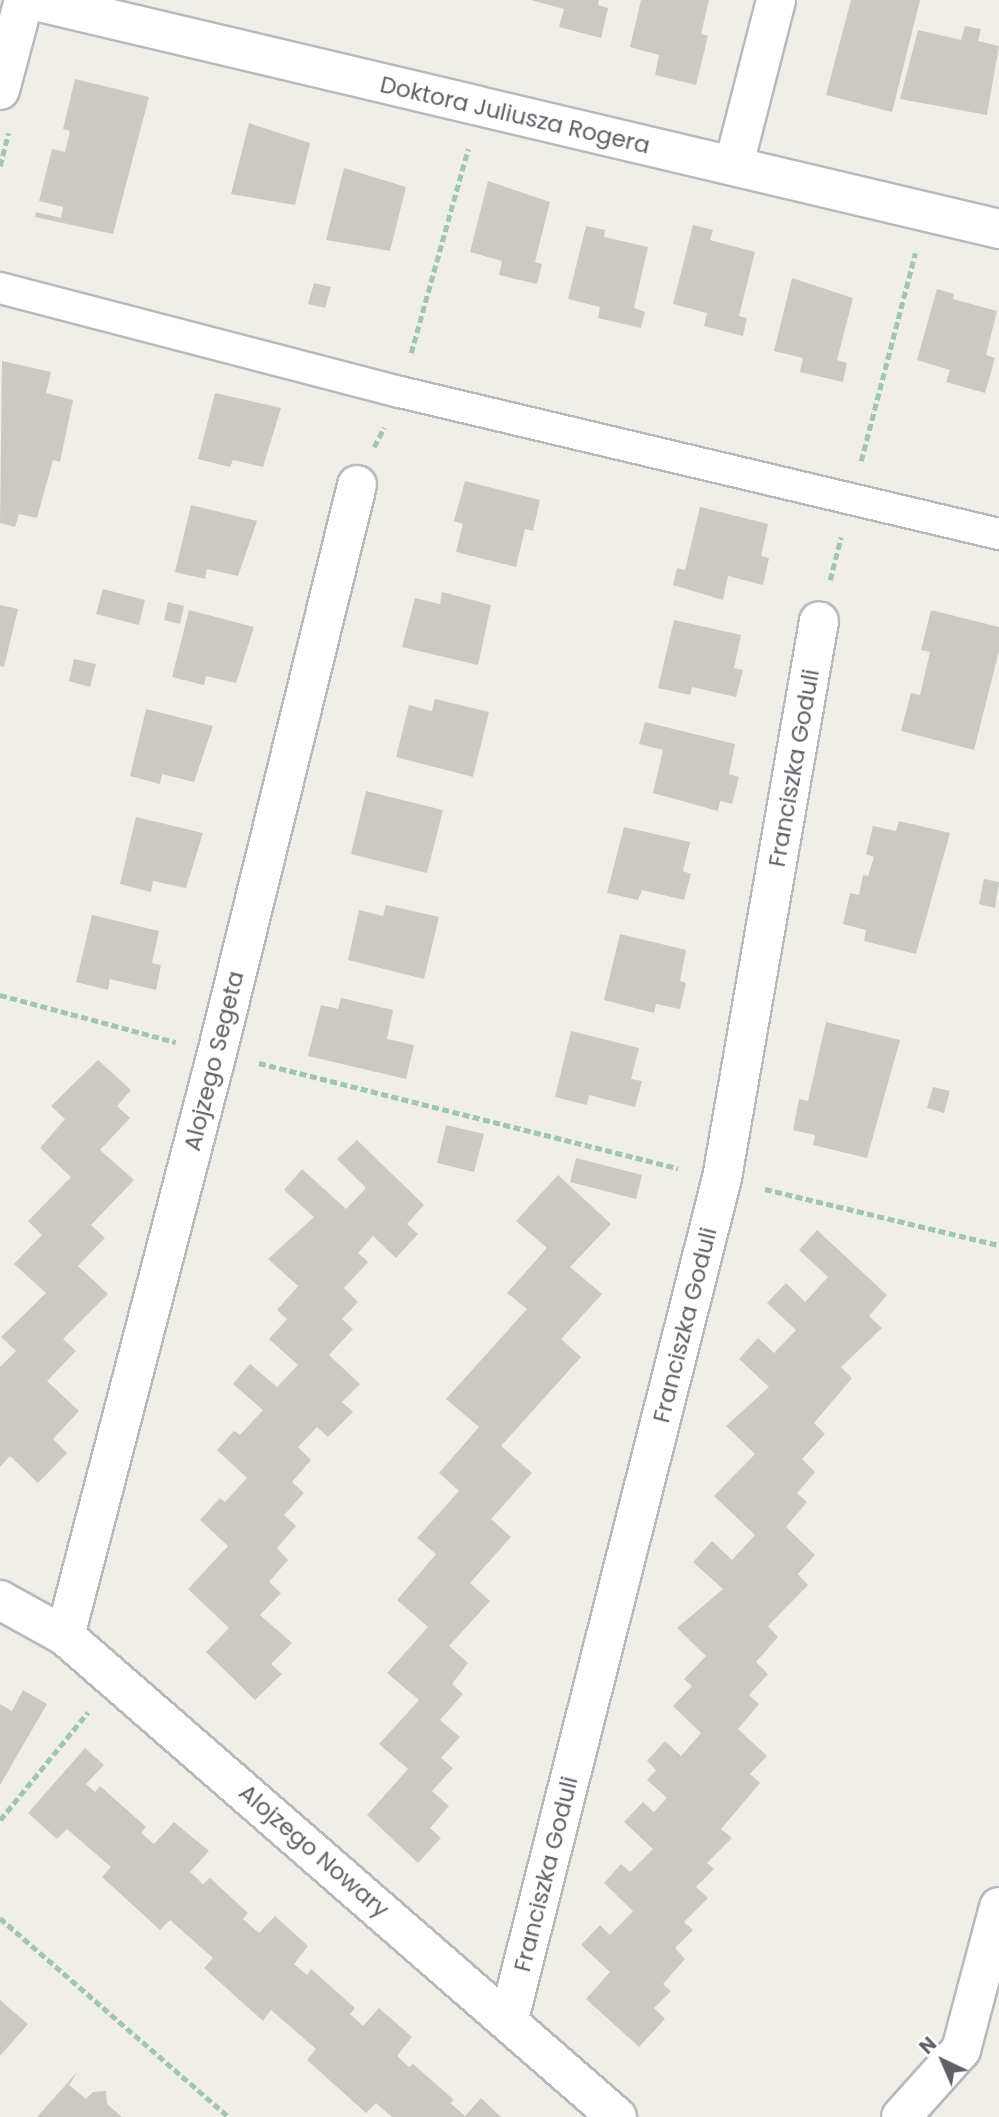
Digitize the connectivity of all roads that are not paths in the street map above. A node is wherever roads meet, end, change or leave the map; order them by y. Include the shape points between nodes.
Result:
1 (24, 0) edge
2 (30, 0) edge
3 (776, 0) edge
4 (0, 90) edge
5 (734, 164) junction
6 (999, 229) edge
7 (0, 288) edge
8 (357, 485) road end
9 (999, 534) edge
10 (819, 621) road end
11 (0, 1600) edge
12 (65, 1636) junction
13 (999, 1907) edge
14 (509, 2019) junction
15 (617, 2117) edge
16 (901, 2117) edge

1 - 4 street
2 - 5 street, Doktora Juliusza Rogera
3 - 5 street
5 - 6 street, Doktora Juliusza Rogera
7 - 9 street via 400,392
8 - 12 street, Alojzego Segeta via 217,1052
10 - 14 street, Franciszka Goduli via 722,1178
11 - 12 street, Alojzego Nowary
12 - 14 street, Alojzego Nowary
13 - 16 street via 961,2050
14 - 15 street, Alojzego Nowary

